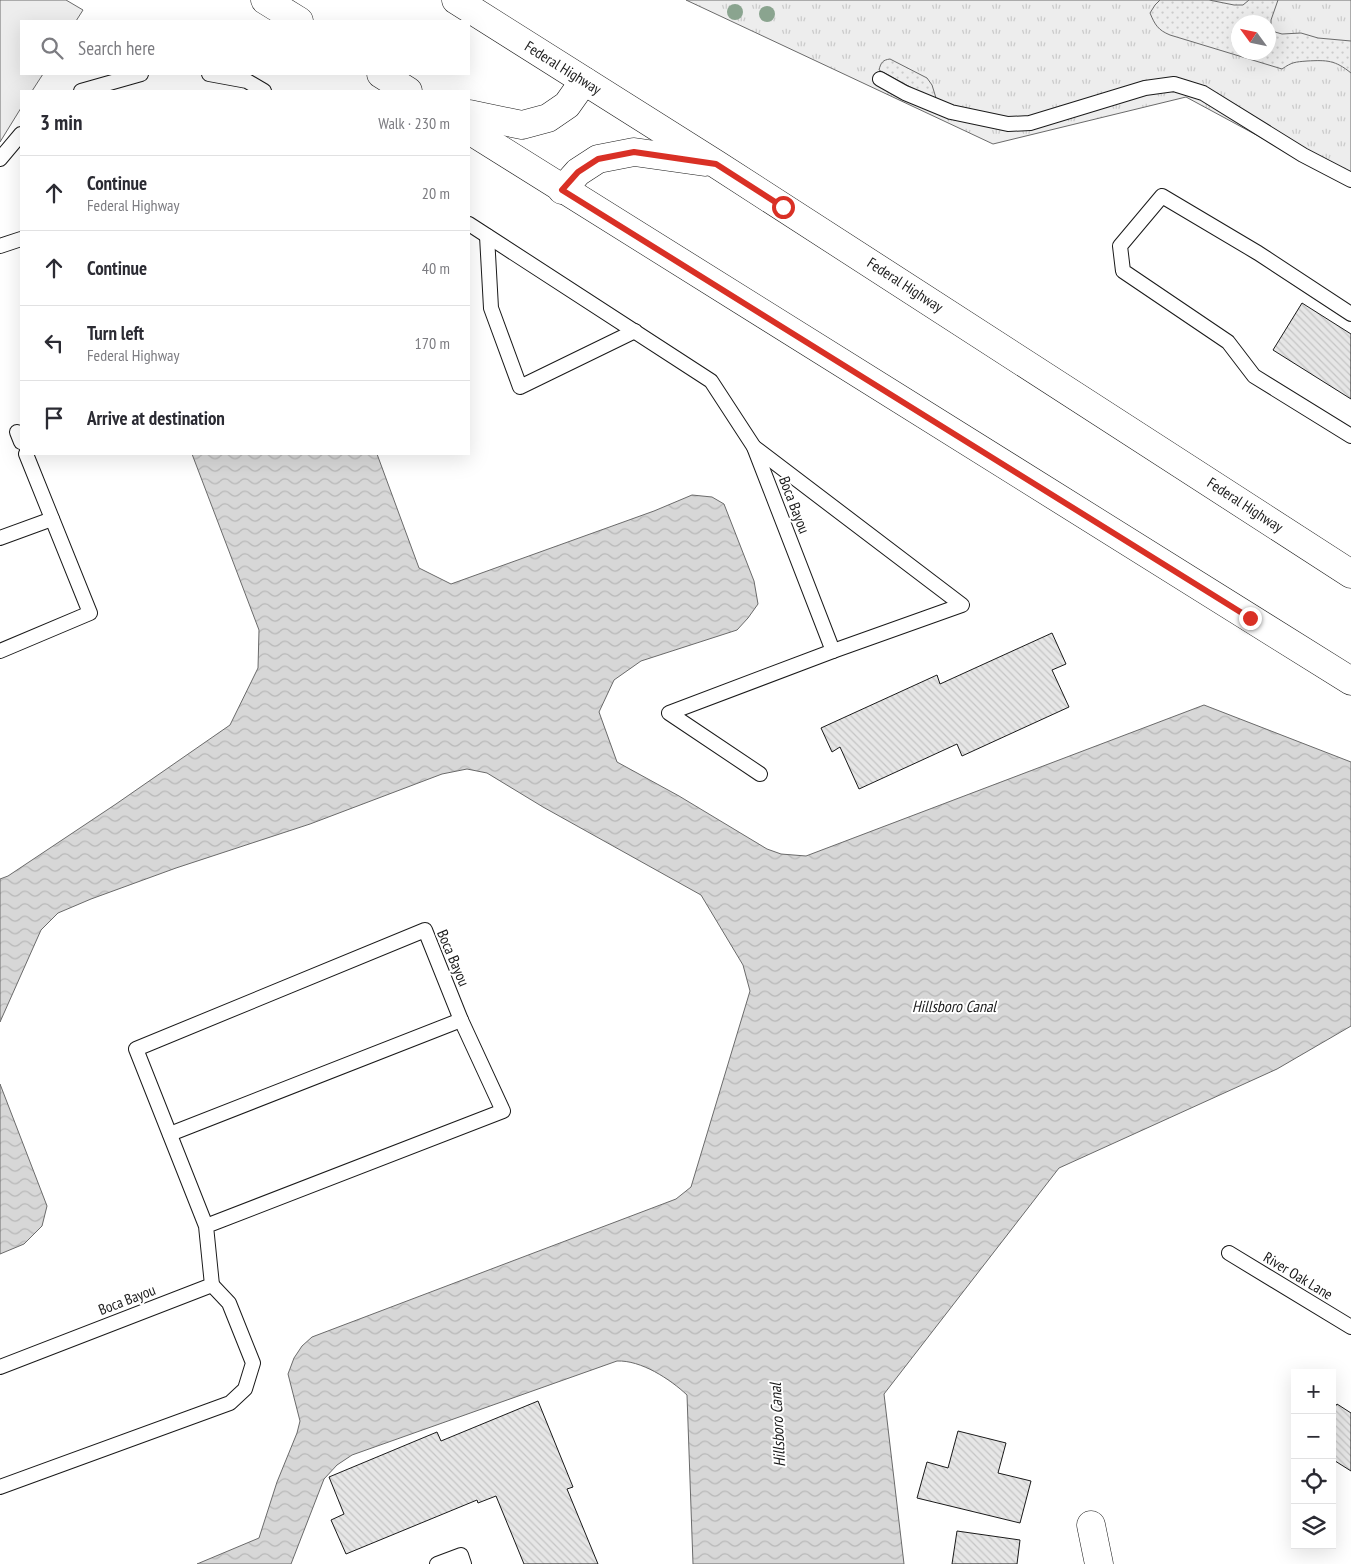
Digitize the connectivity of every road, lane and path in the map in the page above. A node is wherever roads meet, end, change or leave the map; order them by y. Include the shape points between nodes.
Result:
1 (265, 0) edge
2 (456, 0) edge
3 (296, 20) edge
4 (137, 75) edge
5 (214, 75) edge
6 (383, 75) edge
7 (880, 79) dead end
8 (584, 81) junction
9 (85, 90) edge
10 (262, 90) edge
11 (406, 90) edge
12 (470, 114) edge
13 (470, 131) edge
14 (20, 135) edge
15 (0, 159) edge
16 (716, 164) junction
17 (1351, 180) edge
18 (562, 190) junction
19 (470, 225) edge
20 (487, 236) junction
21 (20, 239) edge
22 (0, 246) edge
23 (1351, 314) edge
24 (635, 331) junction
25 (1351, 436) edge
26 (754, 447) junction
27 (26, 455) edge
28 (52, 518) junction
29 (0, 538) edge
30 (1351, 574) edge
31 (0, 651) edge
32 (834, 651) junction
33 (1351, 681) edge
34 (760, 774) dead end
35 (461, 1020) junction
36 (170, 1134) junction
37 (206, 1226) junction
38 (1229, 1253) dead end
39 (212, 1285) junction
40 (1351, 1327) edge
41 (0, 1367) edge
42 (0, 1487) edge
43 (1091, 1525) dead end
44 (437, 1564) edge
45 (464, 1564) edge
46 (1100, 1564) edge

1 - 3 main road
2 - 8 main road, Federal Highway
4 - 9 lane
5 - 10 lane via 247,81
6 - 11 main road
7 - 17 lane via 951,112 1008,124 1030,123 1145,88 1174,84 1202,93 1303,155
8 - 12 main road via 568,104 548,118 522,124
8 - 16 main road, Federal Highway
13 - 18 main road
14 - 15 lane
16 - 18 main road via 634,152 598,159 578,172
16 - 30 main road, Federal Highway
18 - 33 main road
19 - 20 lane, Boca Bayou
20 - 24 lane, Boca Bayou
20 - 24 lane via 491,308 520,387
21 - 22 lane
23 - 25 lane via 1162,196 1120,246 1124,272 1228,342 1254,376
24 - 26 lane, Boca Bayou via 711,381
26 - 32 lane, Boca Bayou
26 - 32 lane via 962,605
27 - 28 lane
28 - 29 lane
28 - 31 lane via 90,613
32 - 34 lane via 669,713
35 - 36 lane
35 - 36 lane, Boca Bayou via 424,930 136,1049
35 - 37 lane, Boca Bayou via 503,1111
36 - 37 lane, Boca Bayou
37 - 39 lane, Boca Bayou
38 - 40 lane, River Oak Lane
39 - 41 lane, Boca Bayou
39 - 42 lane via 229,1303 253,1363 245,1389 230,1404
43 - 46 main road
44 - 45 lane via 461,1555

